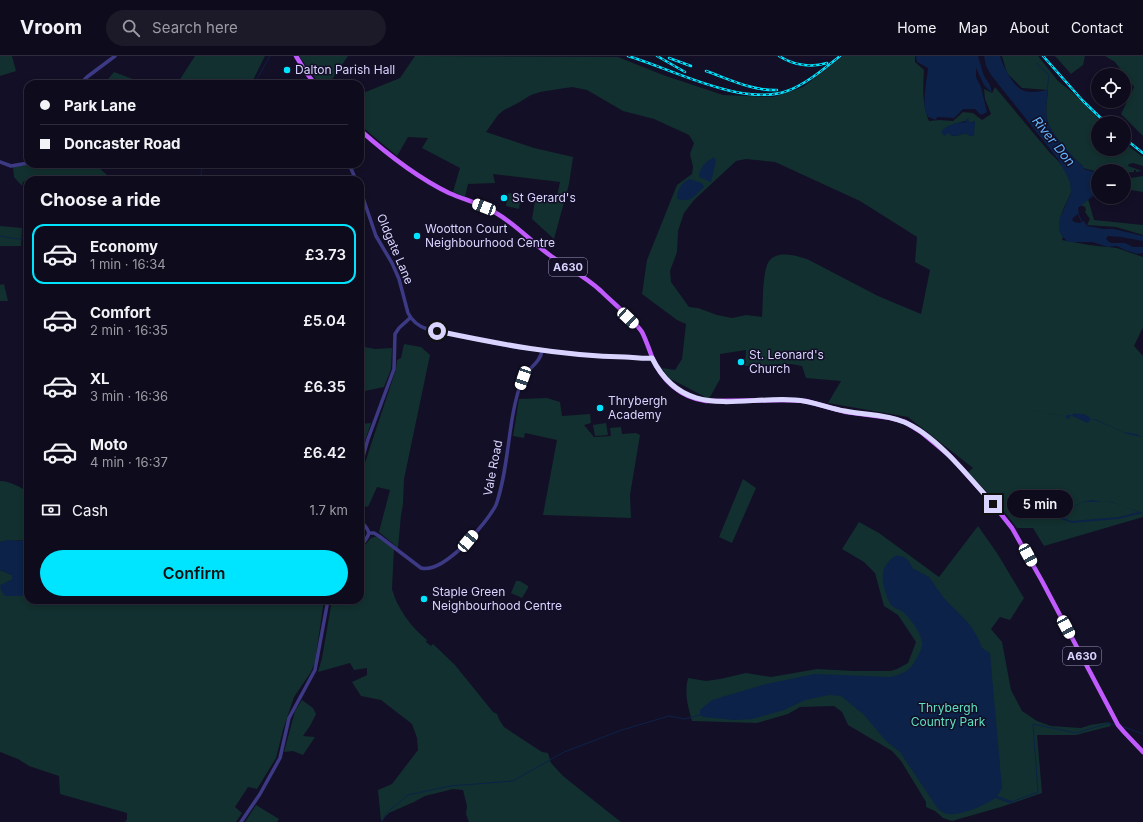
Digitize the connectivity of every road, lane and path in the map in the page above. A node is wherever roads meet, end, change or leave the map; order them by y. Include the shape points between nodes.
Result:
1 (115, 56) edge
2 (296, 56) edge
3 (84, 80) edge
4 (313, 80) edge
5 (364, 133) edge
6 (0, 162) edge
7 (24, 164) edge
8 (364, 201) edge
9 (410, 318) junction
10 (542, 350) junction
11 (652, 358) junction
12 (364, 453) edge
13 (364, 524) edge
14 (369, 533) junction
15 (364, 542) edge
16 (327, 604) edge
17 (1143, 752) edge
18 (241, 822) edge

1 - 3 street
2 - 4 main road
5 - 11 main road, A630 via 402,165 433,184 497,214 593,285 639,329
6 - 7 street via 11,166
8 - 9 street, Oldgate Lane via 376,236 395,271
9 - 10 street via 426,330
9 - 12 street via 395,334 394,369
10 - 11 street via 594,356
10 - 14 street, Vale Road via 541,358 524,375 516,400 496,505 464,546 441,564 424,569 377,534
11 - 17 main road, A630 via 662,376 671,385 702,401 806,401 846,412 891,418 922,432 951,457 1012,528 1118,725
13 - 14 street
14 - 15 street
16 - 18 street via 313,674 290,718 280,758

